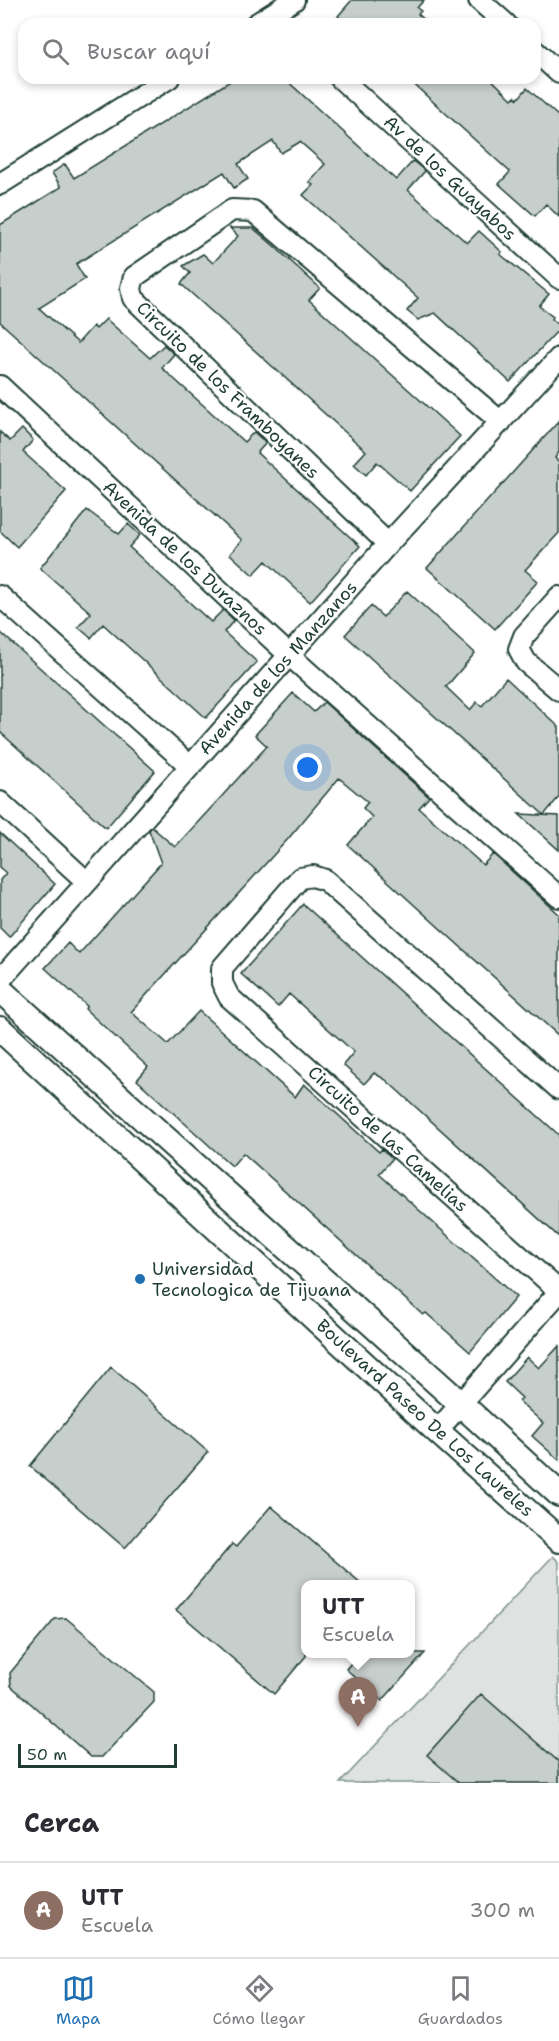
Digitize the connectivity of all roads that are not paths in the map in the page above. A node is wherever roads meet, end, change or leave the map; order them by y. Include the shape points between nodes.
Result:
1 (294, 0) edge
2 (479, 0) edge
3 (273, 18) edge
4 (499, 18) edge
5 (541, 56) edge
6 (559, 73) edge
7 (159, 84) edge
8 (347, 84) edge
9 (0, 184) edge
10 (559, 278) edge
11 (559, 358) edge
12 (0, 386) edge
13 (501, 422) junction
14 (388, 544) junction
15 (0, 596) edge
16 (559, 597) edge
17 (289, 655) junction
18 (559, 690) edge
19 (190, 766) junction
20 (0, 802) edge
21 (87, 882) junction
22 (559, 897) edge
23 (0, 980) edge
24 (0, 990) edge
25 (0, 1029) edge
26 (559, 1089) edge
27 (559, 1292) edge
28 (461, 1404) junction
29 (437, 1431) junction
30 (559, 1494) edge
31 (559, 1540) edge

1 - 3 street
2 - 4 street
5 - 6 street
7 - 9 street
8 - 10 street, Av de los Guayabos
11 - 13 street, Avenida de los Manzanos
12 - 17 street, Avenida de los Duraznos
13 - 14 street, Avenida de los Manzanos
13 - 14 street, Circuito de los Framboyanes via 253,211 232,210 134,277 133,298
14 - 17 street, Avenida de los Manzanos
15 - 19 street
16 - 18 street via 524,636 519,649 526,662
17 - 19 street, Avenida de los Manzanos
17 - 22 street, Avenida de los Duraznos
19 - 21 street, Avenida de los Manzanos
20 - 21 street
21 - 23 street, Avenida de los Manzanos
24 - 28 street, Boulevard Paseo De Los Laureles
25 - 29 street, Boulevard Paseo De Los Laureles
26 - 27 street, Circuito de las Camelias via 325,880 300,878 222,968 222,983 229,997
27 - 28 street
28 - 29 street
28 - 30 street, Boulevard Paseo De Los Laureles
29 - 31 street, Boulevard Paseo De Los Laureles

